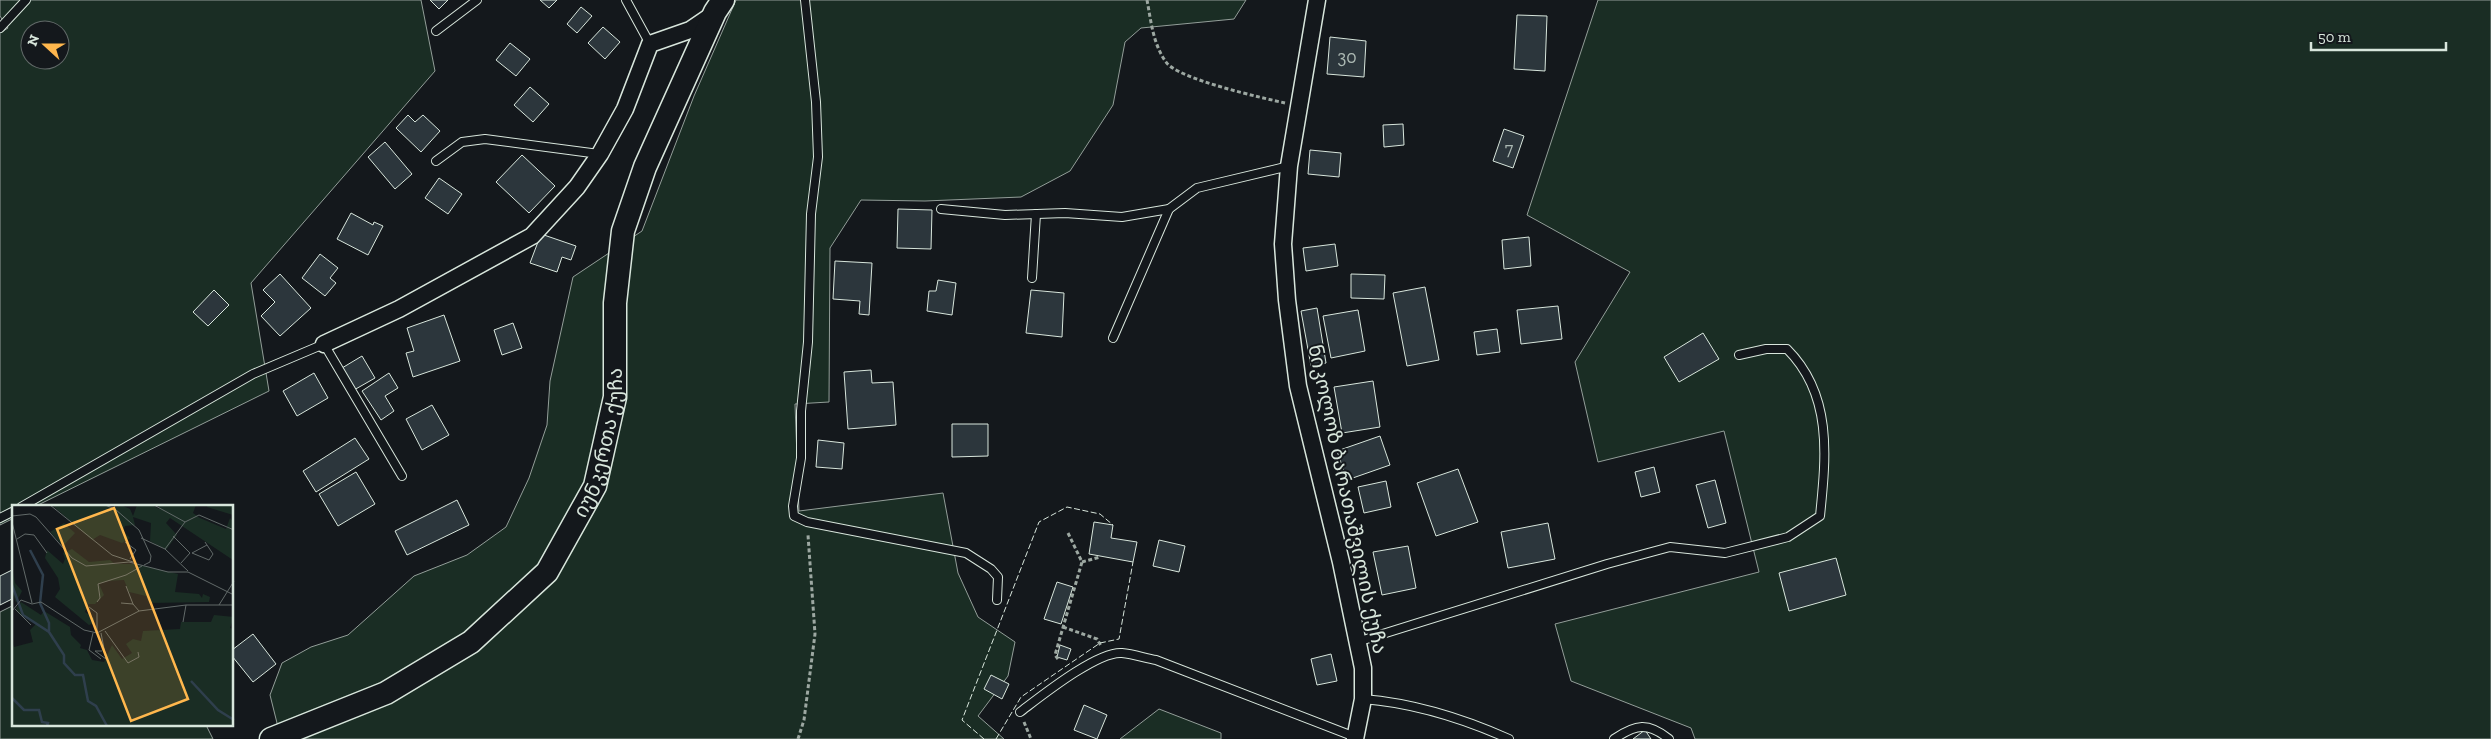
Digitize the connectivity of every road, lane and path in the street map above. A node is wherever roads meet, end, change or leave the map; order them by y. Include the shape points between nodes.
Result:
1 (26, 0) edge
2 (477, 0) edge
3 (626, 0) edge
4 (805, 0) edge
5 (1147, 0) edge
6 (1317, 0) edge
7 (719, 6) edge
8 (0, 28) edge
9 (436, 31) dead end
10 (650, 44) junction
11 (1300, 106) junction
12 (600, 154) junction
13 (436, 161) dead end
14 (1289, 166) junction
15 (942, 209) dead end
16 (1169, 209) junction
17 (1036, 214) junction
18 (1032, 278) dead end
19 (1113, 338) dead end
20 (324, 344) junction
21 (1739, 355) dead end
22 (402, 476) dead end
23 (23, 505) edge
24 (12, 512) edge
25 (0, 518) edge
26 (807, 522) junction
27 (1068, 533) dead end
28 (1100, 557) dead end
29 (1082, 562) junction
30 (997, 600) dead end
31 (1063, 627) junction
32 (1358, 642) junction
33 (1106, 656) junction
34 (1058, 658) dead end
35 (1363, 699) junction
36 (1020, 712) joint
37 (1355, 738) edge
38 (271, 739) edge
39 (798, 739) edge
40 (1031, 739) edge
41 (1508, 739) edge
42 (1614, 739) edge
43 (1669, 739) edge

1 - 8 lane
2 - 9 lane
3 - 10 lane
4 - 26 lane via 816,102 818,157 811,214 801,458 793,506 794,516
5 - 11 path via 1156,44 1167,64 1203,81
6 - 11 street, ნიკოლოზ ბარათაშვილის ქუჩა
7 - 10 street via 690,30
7 - 38 main road, იუნკერთა ქუჩა via 645,166 623,231 615,303 615,397 595,486 547,572 471,642 386,693
10 - 12 street via 625,108
11 - 14 street, ნიკოლოზ ბარათაშვილის ქუჩა
12 - 13 lane via 485,139 462,142
12 - 20 street via 577,187 532,236 400,309
14 - 16 lane via 1197,188
14 - 32 street, ნიკოლოზ ბარათაშვილის ქუჩა via 1283,244 1298,386 1342,562
15 - 17 lane via 1005,215
16 - 17 lane via 1122,217
16 - 19 lane
17 - 18 lane
20 - 22 lane
20 - 23 lane via 253,374
21 - 32 lane via 1766,349 1787,349 1803,364 1819,398 1826,463 1820,516 1788,537 1725,553 1670,547
24 - 25 lane
26 - 30 lane via 966,553 998,577
26 - 39 path via 815,634 804,720
27 - 29 path
28 - 29 path
29 - 31 path
31 - 33 path via 1097,639
31 - 34 path via 1055,655
32 - 35 street, ნიკოლოზ ბარათაშვილის ქუჩა via 1363,668
33 - 36 lane via 1061,682
33 - 37 lane via 1121,653 1156,660
35 - 37 street, ნიკოლოზ ბარათაშვილის ქუჩა
35 - 41 lane via 1432,710
36 - 40 path
42 - 43 lane via 1640,726 1656,728

